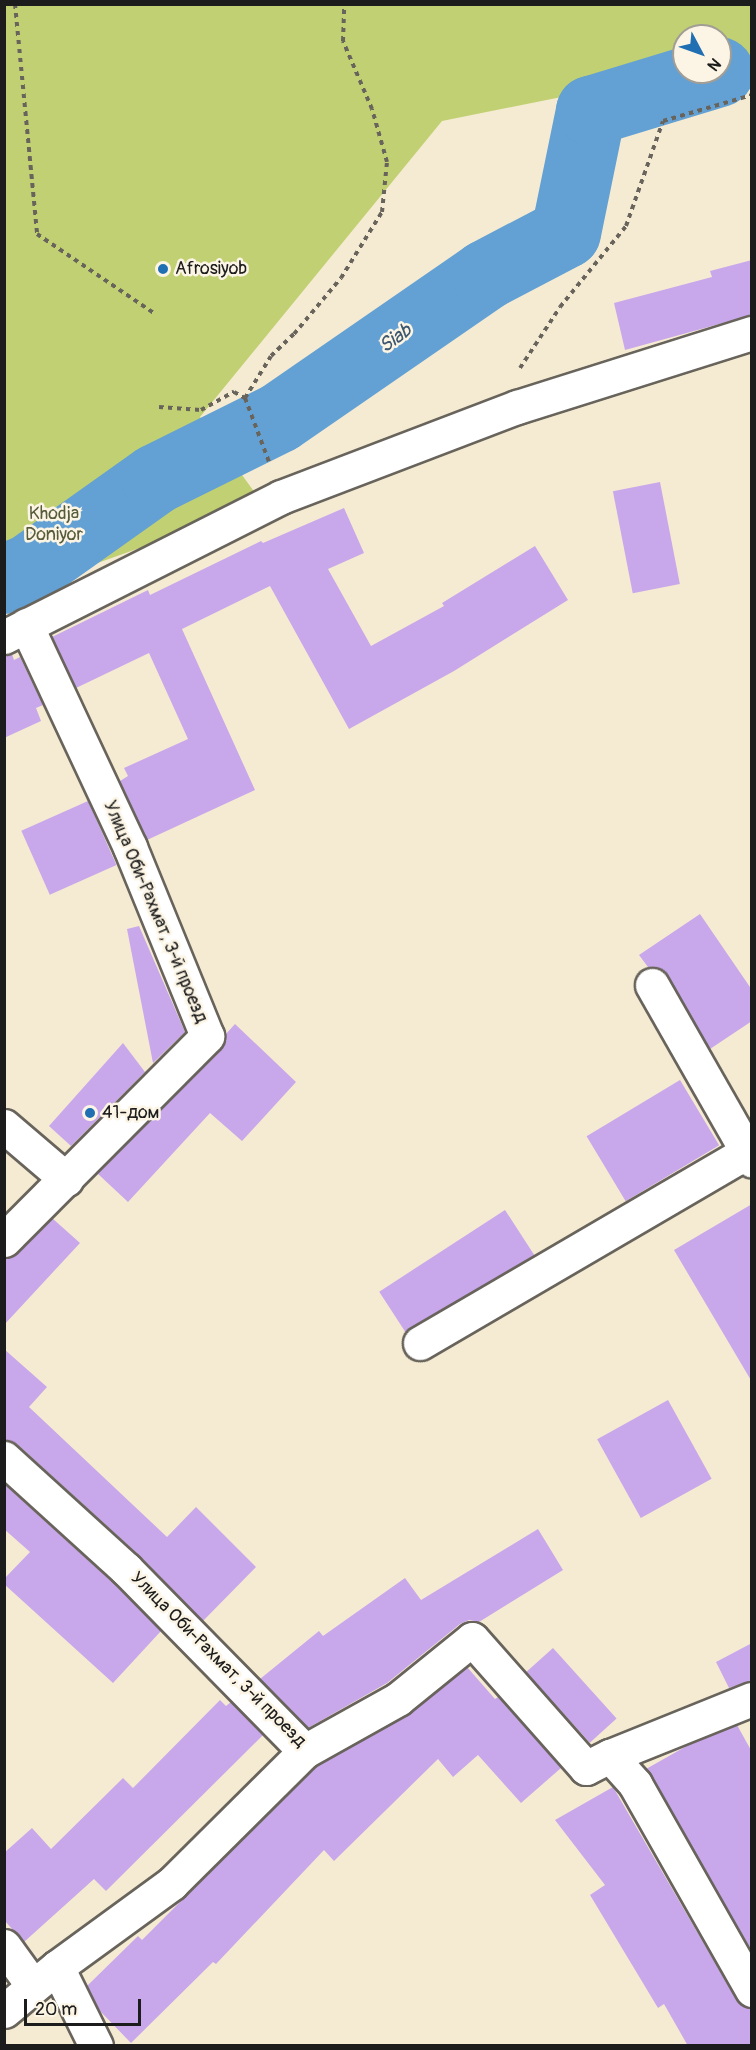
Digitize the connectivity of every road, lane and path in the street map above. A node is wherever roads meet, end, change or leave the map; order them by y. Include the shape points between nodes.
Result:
1 (15, 4) edge
2 (344, 4) edge
3 (752, 95) edge
4 (156, 314) dead end
5 (752, 333) edge
6 (517, 372) dead end
7 (245, 398) junction
8 (159, 407) dead end
9 (281, 497) junction
10 (15, 631) edge
11 (652, 985) dead end
12 (4, 1126) edge
13 (749, 1156) edge
14 (66, 1179) junction
15 (4, 1239) edge
16 (420, 1343) dead end
17 (4, 1458) edge
18 (752, 1699) edge
19 (305, 1751) junction
20 (610, 1756) junction
21 (4, 1946) edge
22 (45, 1977) junction
23 (752, 1990) edge
24 (4, 2011) edge
25 (96, 2046) edge

1 - 4 path via 37,234
2 - 7 path via 344,42 372,109 387,162 382,212 341,278 271,356
3 - 6 path via 663,121 626,226 560,307
5 - 9 street via 517,407
7 - 8 path via 234,392 201,410
7 - 9 path
9 - 10 street
10 - 14 street, Улица Оби-Рахмат, 3-й проезд via 130,848 207,1036
11 - 13 street
12 - 14 street
13 - 16 street
14 - 15 street, Улица Оби-Рахмат, 3-й проезд
17 - 19 street, Улица Оби-Рахмат, 3-й проезд via 126,1569
18 - 20 street
19 - 20 street, Улица Оби-Рахмат, 3-й проезд via 398,1699 472,1639 586,1768
19 - 22 street via 172,1883
20 - 23 street via 636,1784
21 - 22 street
22 - 24 street
22 - 25 street

